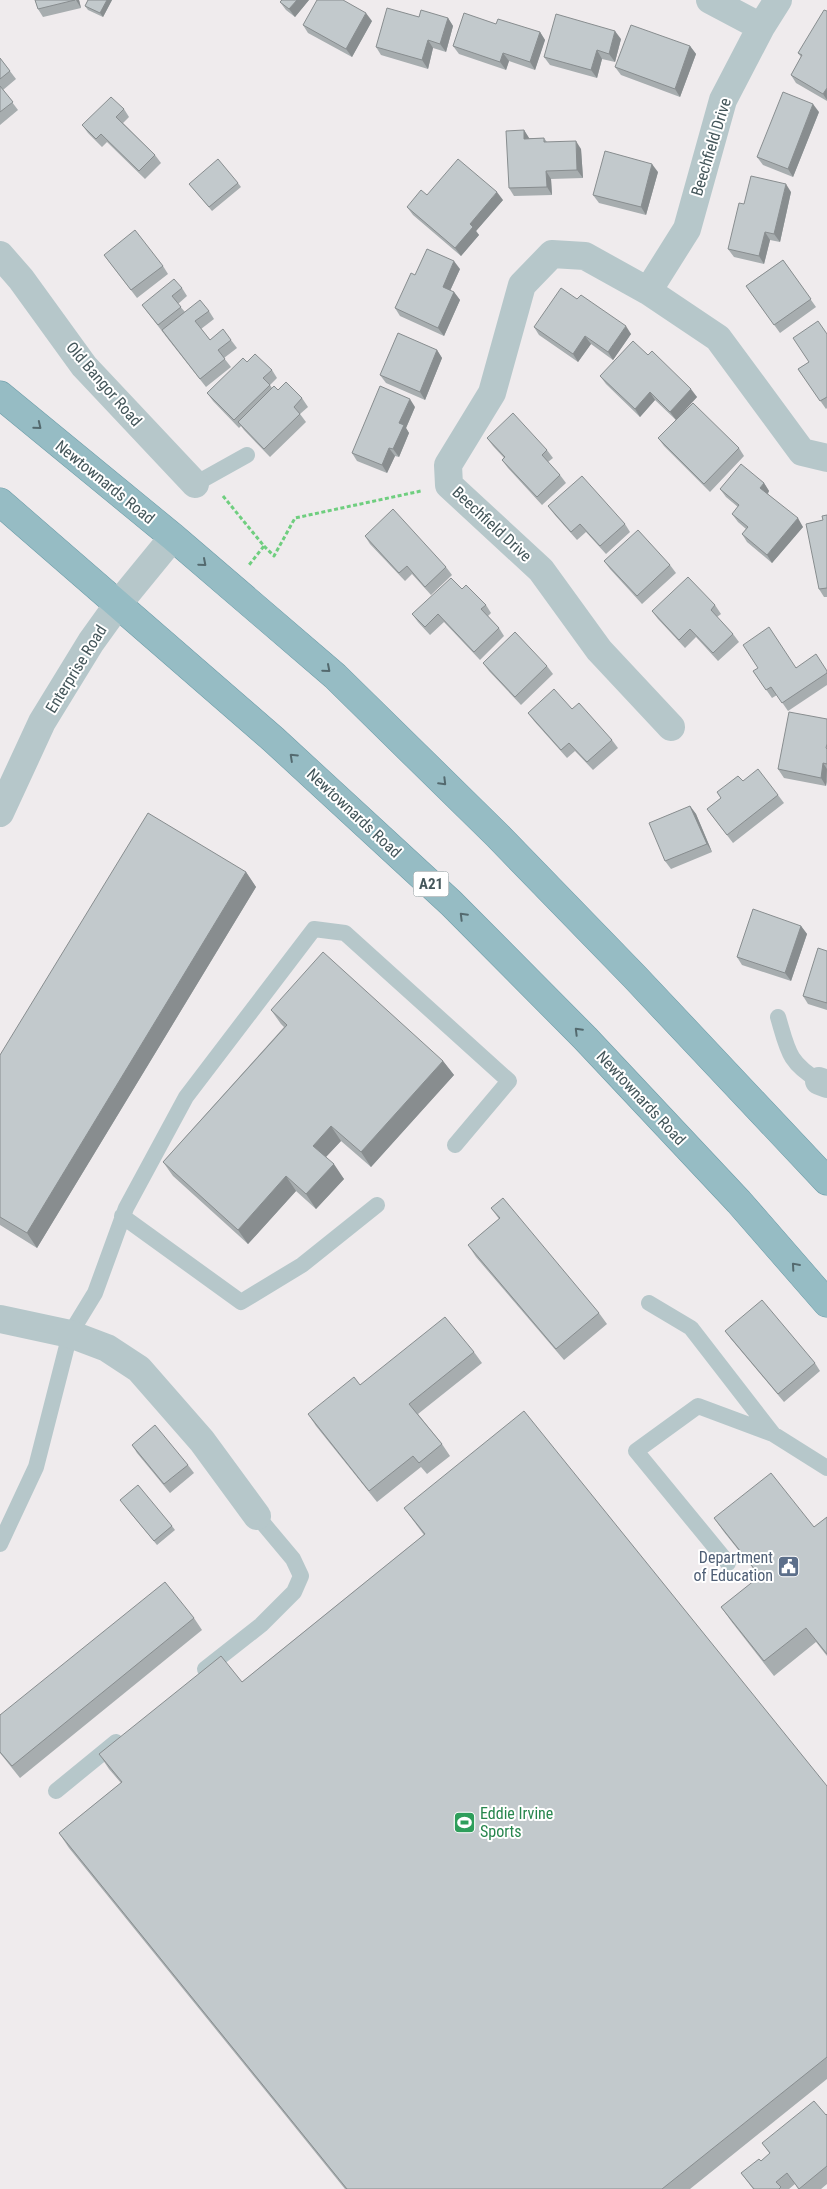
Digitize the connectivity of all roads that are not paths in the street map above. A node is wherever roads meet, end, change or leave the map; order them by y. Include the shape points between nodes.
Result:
1 (710, 0) edge
2 (778, 0) edge
3 (761, 27) junction
4 (0, 255) edge
5 (648, 291) junction
6 (0, 395) edge
7 (247, 455) dead end
8 (827, 458) edge
9 (195, 484) joint
10 (0, 502) edge
11 (173, 537) junction
12 (119, 603) junction
13 (672, 727) dead end
14 (0, 813) edge
15 (778, 1017) dead end
16 (823, 1083) edge
17 (455, 1145) dead end
18 (827, 1181) edge
19 (377, 1205) dead end
20 (122, 1216) junction
21 (650, 1303) dead end
22 (827, 1303) edge
23 (0, 1319) edge
24 (70, 1334) junction
25 (773, 1434) junction
26 (827, 1468) edge
27 (258, 1516) joint
28 (0, 1544) edge
29 (728, 1563) edge
30 (192, 1680) edge
31 (132, 1729) edge
32 (56, 1790) dead end

1 - 3 street
2 - 3 street, Beechfield Drive
3 - 5 street, Beechfield Drive via 723,100 687,230
4 - 9 street, Old Bangor Road via 84,366
5 - 8 street, Beechfield Drive via 718,338 802,452
5 - 13 street, Beechfield Drive via 584,256 552,254 522,285 492,393 448,465 449,485 541,570 599,650
6 -> 11 highway, Newtownards Road
7 - 9 lane
10 - 12 highway, Newtownards Road / A21
11 - 12 street, Enterprise Road
11 -> 18 highway, Newtownards Road via 335,676 497,835
12 - 14 street, Enterprise Road via 42,722
22 -> 12 highway, Newtownards Road / A21 via 740,1202 585,1038 451,903 274,739
15 - 16 lane via 790,1057 803,1071
17 - 20 lane via 509,1081 344,932 314,929 186,1097
19 - 20 lane via 302,1265 241,1302
20 - 24 lane via 95,1293
21 - 25 lane via 691,1328
23 - 24 street
24 - 27 street via 107,1348 139,1369 202,1441
24 - 28 lane via 36,1467
25 - 26 lane
25 - 29 lane via 698,1406 636,1451
27 - 30 lane via 293,1558 301,1576 294,1592 274,1612
31 - 32 lane

